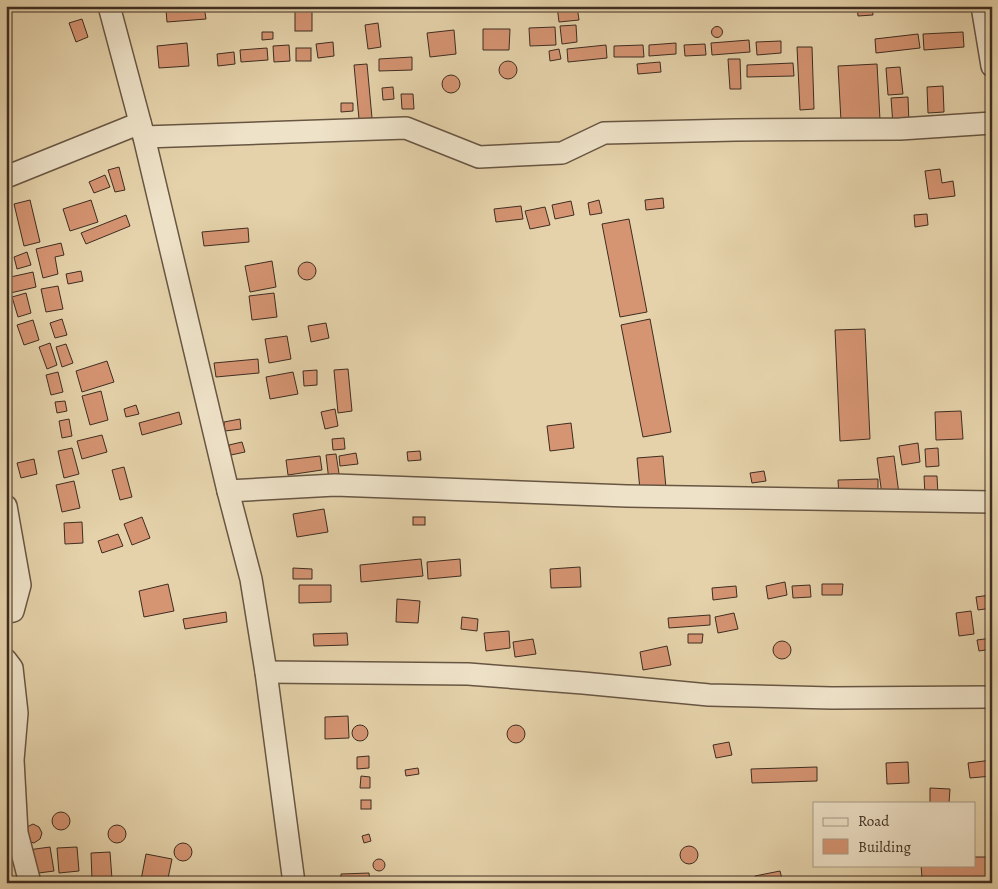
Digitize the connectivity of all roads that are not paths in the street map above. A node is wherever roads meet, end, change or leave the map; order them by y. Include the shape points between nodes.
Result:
1 (109, 6) edge
2 (982, 6) edge
3 (992, 66) edge
4 (992, 123) edge
5 (142, 130) junction
6 (6, 177) edge
7 (228, 491) junction
8 (992, 502) edge
9 (6, 506) edge
10 (6, 612) edge
11 (6, 660) edge
12 (266, 672) junction
13 (992, 697) edge
14 (30, 883) edge
15 (294, 883) edge

1 - 5 street
2 - 3 street
4 - 5 street via 900,129 604,134 562,153 479,157 406,128
5 - 6 street
5 - 7 street
7 - 8 street via 335,485 627,496
7 - 12 street via 251,579
9 - 10 street via 20,585 13,611
11 - 14 street via 12,668 17,713 13,760 17,833
12 - 13 street via 468,674 709,695
12 - 15 street

